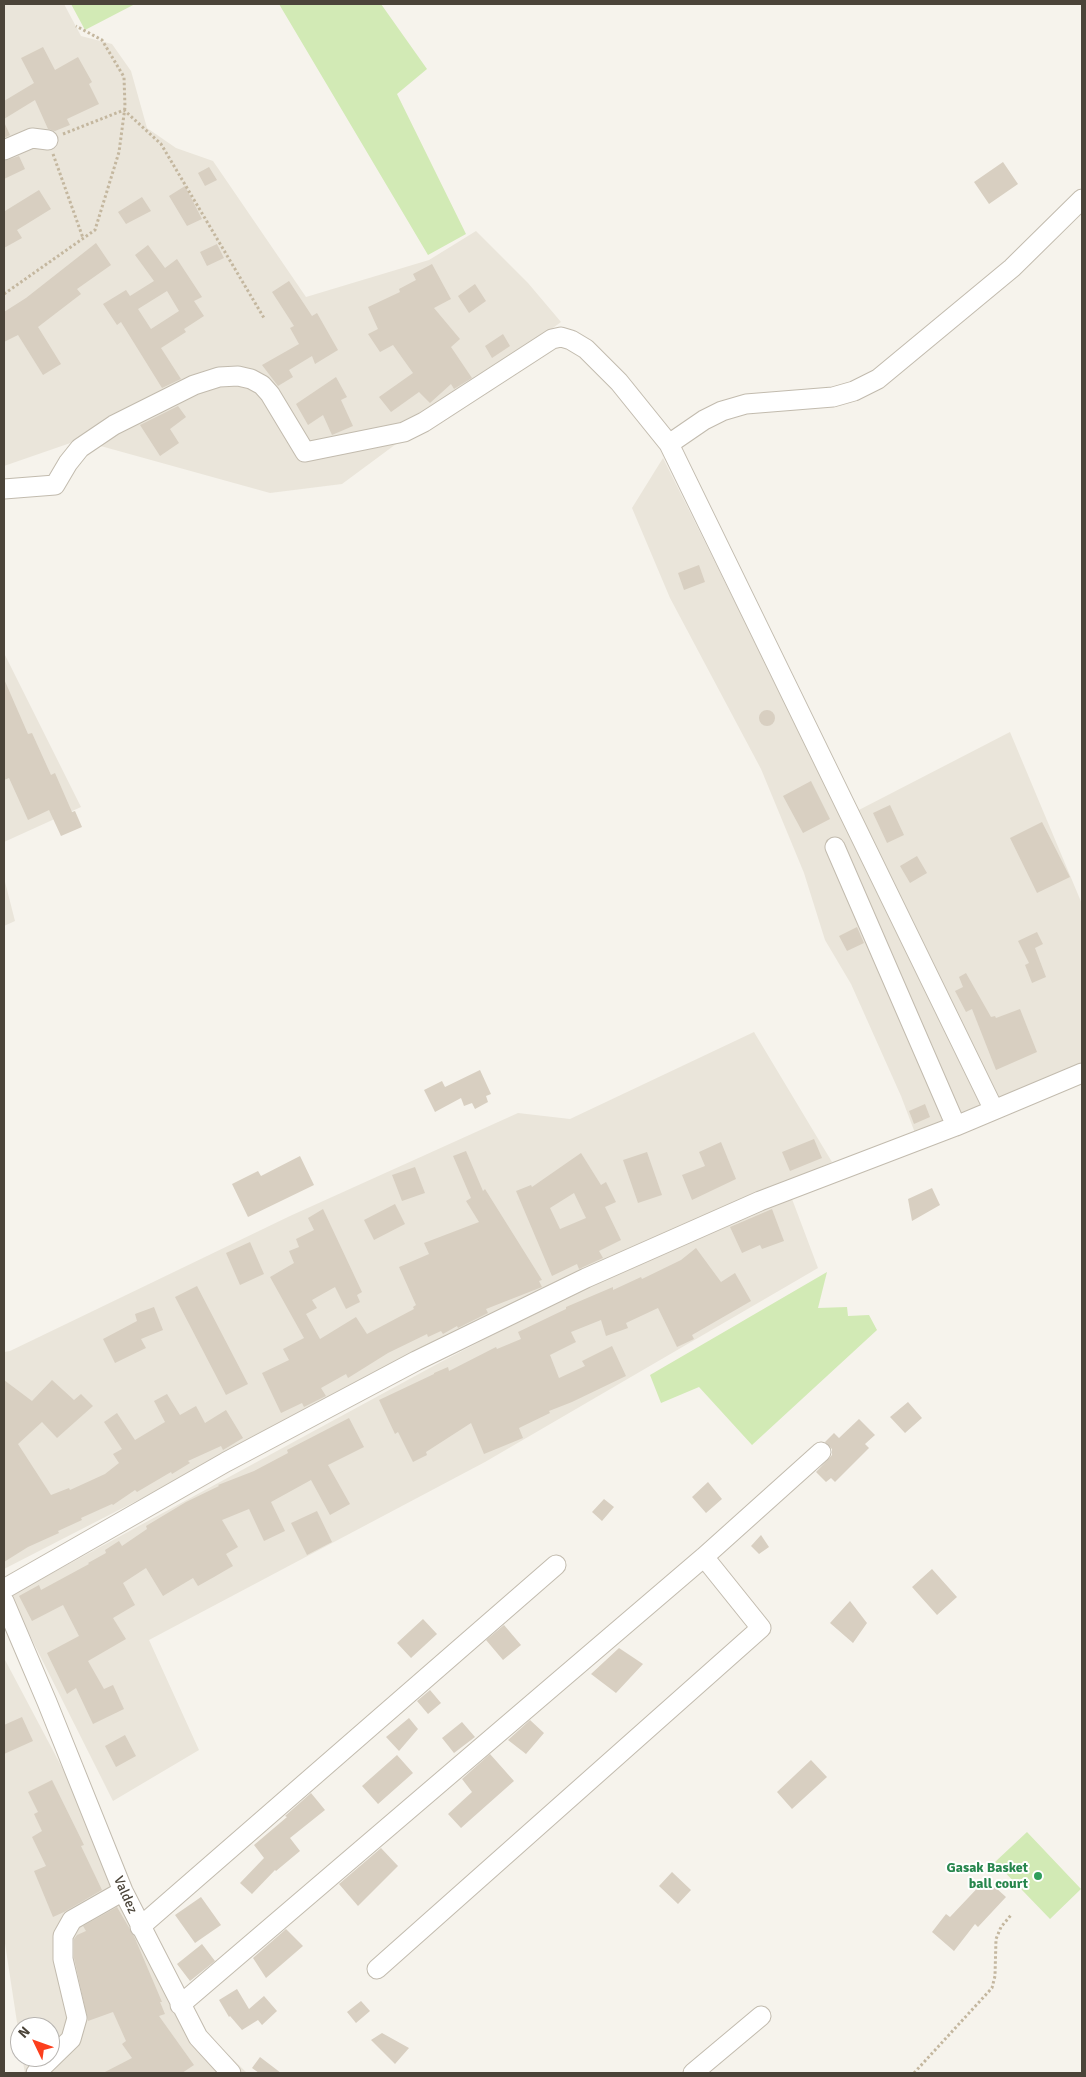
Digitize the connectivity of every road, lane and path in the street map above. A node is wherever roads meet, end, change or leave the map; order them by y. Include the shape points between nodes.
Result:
1 (76, 26) dead end
2 (124, 110) junction
3 (48, 140) junction
4 (4, 150) edge
5 (1082, 199) edge
6 (83, 238) junction
7 (4, 294) edge
8 (264, 318) dead end
9 (669, 444) junction
10 (4, 490) edge
11 (835, 847) dead end
12 (1082, 1073) edge
13 (994, 1110) junction
14 (956, 1126) junction
15 (821, 1452) dead end
16 (704, 1557) junction
17 (556, 1565) dead end
18 (4, 1590) edge
19 (4, 1601) edge
20 (123, 1891) junction
21 (1010, 1916) dead end
22 (140, 1927) junction
23 (377, 1969) dead end
24 (180, 2005) junction
25 (761, 2016) dead end
26 (36, 2073) edge
27 (231, 2073) edge
28 (693, 2073) edge
29 (914, 2073) edge

1 - 2 path via 102,40 110,52 124,77
2 - 3 path
2 - 6 path via 119,152 95,230
2 - 8 path via 161,144
3 - 4 street via 32,138
3 - 6 path
5 - 9 street via 1012,268 878,379 833,397 746,404 722,411
6 - 7 path
9 - 10 street via 619,382 592,356 571,340 561,337 552,339 404,432 305,452 262,385 238,376 219,377 194,385 80,448 55,484
9 - 13 street
11 - 14 street
12 - 13 street
13 - 14 street
14 - 18 street via 760,1201 586,1278 434,1352 226,1462
15 - 16 street
16 - 23 street via 761,1628
16 - 24 street
17 - 22 street
19 - 20 street, Valdez
20 - 22 street, Valdez
20 - 26 street via 72,1920 63,1936 63,1959 77,2018 70,2039
21 - 29 path via 996,1940 992,1988
22 - 24 street, Valdez
24 - 27 street, Valdez via 198,2037
25 - 28 street

